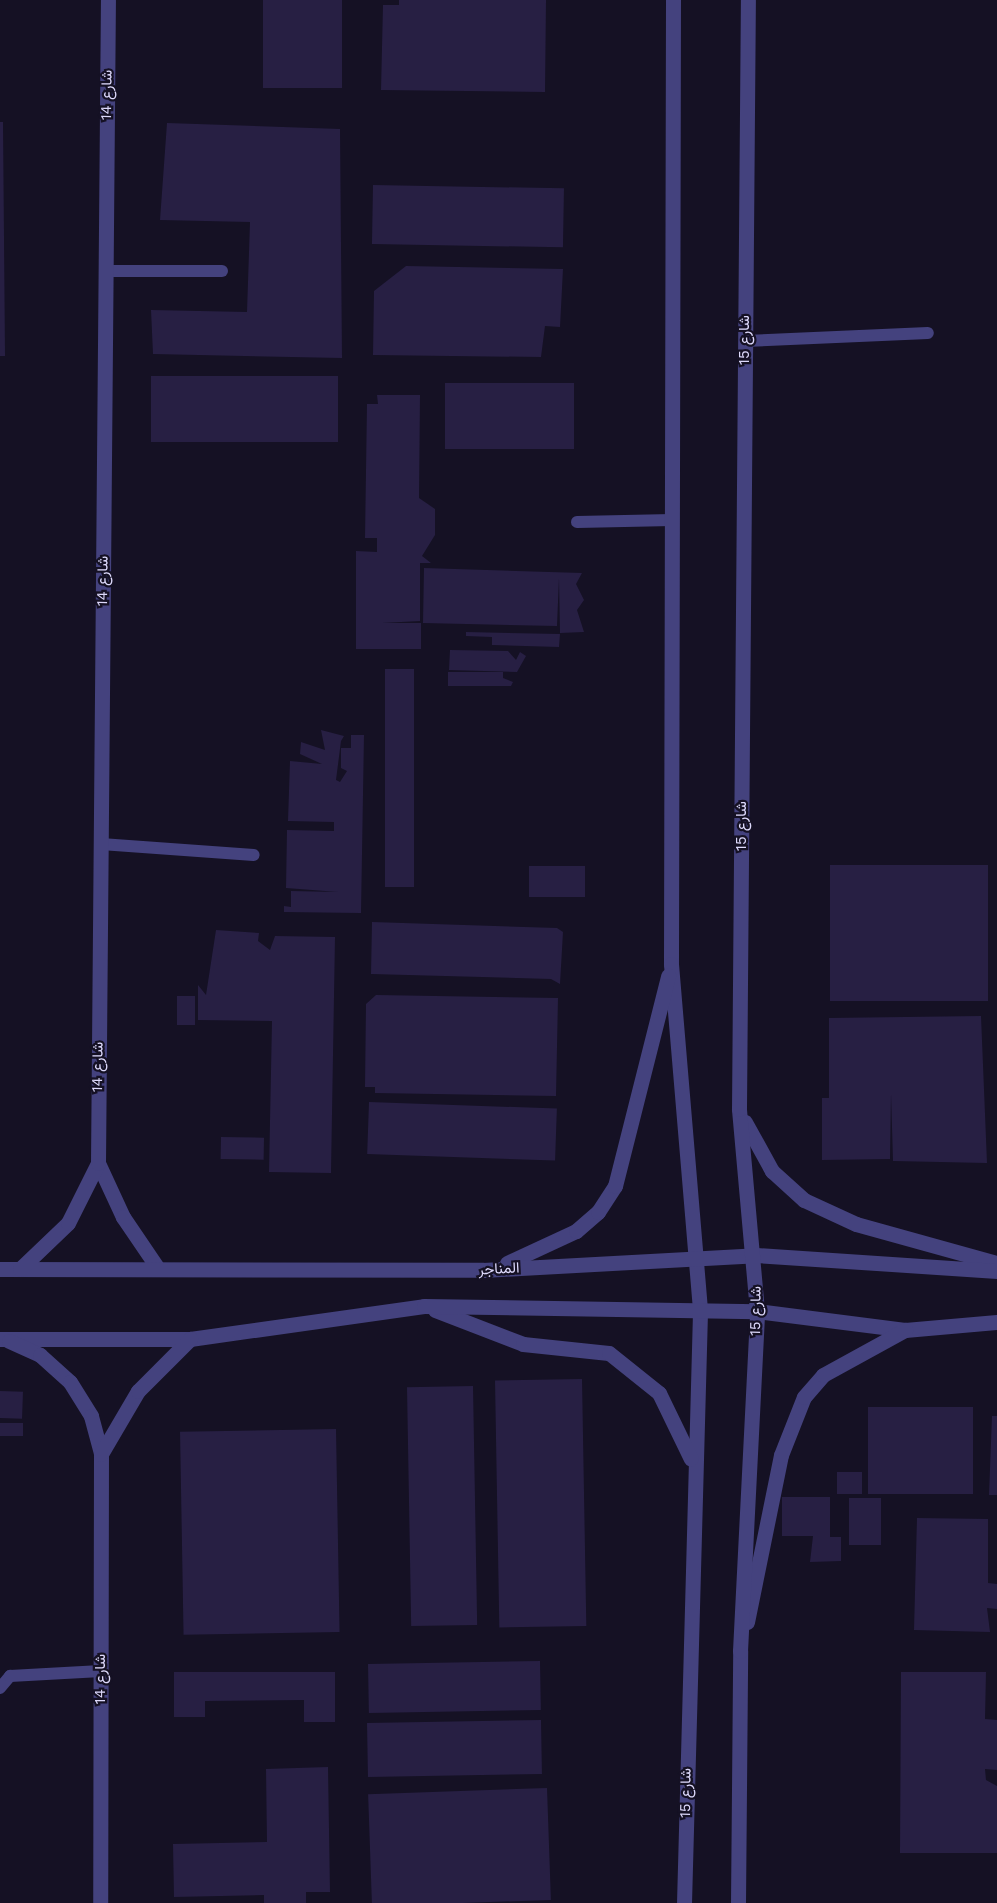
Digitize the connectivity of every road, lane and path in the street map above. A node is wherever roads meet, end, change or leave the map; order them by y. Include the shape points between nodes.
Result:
1 (108, 0) edge
2 (673, 0) edge
3 (748, 0) edge
4 (106, 271) junction
5 (222, 271) dead end
6 (928, 333) dead end
7 (745, 341) junction
8 (672, 520) junction
9 (577, 522) dead end
10 (100, 844) junction
11 (254, 855) dead end
12 (671, 964) junction
13 (740, 1109) junction
14 (98, 1163) junction
15 (756, 1255) junction
16 (699, 1256) junction
17 (997, 1263) edge
18 (157, 1267) junction
19 (0, 1269) edge
20 (20, 1269) junction
21 (483, 1270) junction
22 (997, 1271) edge
23 (424, 1306) junction
24 (757, 1311) junction
25 (700, 1312) junction
26 (997, 1322) edge
27 (905, 1330) junction
28 (2, 1339) edge
29 (190, 1339) junction
30 (101, 1454) junction
31 (692, 1462) junction
32 (740, 1651) junction
33 (101, 1671) junction
34 (0, 1688) edge
35 (100, 1903) edge
36 (684, 1903) edge
37 (738, 1903) edge

1 - 4 street, شارع 14
2 - 8 street, شارع 15
3 - 7 street, شارع 15
4 - 5 lane
4 - 10 street, شارع 14
6 - 7 lane
7 - 13 street, شارع 15
8 - 9 lane
8 - 12 street, شارع 15
10 - 11 lane
10 - 14 street, شارع 14
12 - 16 street, شارع 15
12 - 21 street, شارع 15 via 615,1186 598,1212 576,1231 529,1256
13 - 15 street, شارع 15
13 - 17 street via 772,1171 804,1200 856,1224
14 - 18 street, شارع 14 via 123,1217
14 - 20 street, شارع 14 via 68,1223
15 - 16 street, المناجر
15 - 22 street, المناجر
15 - 24 street, شارع 15
16 - 21 street, المناجر
16 - 25 street, شارع 15
18 - 20 street, المناجر
18 - 21 street, المناجر
19 - 20 street, المناجر
23 - 25 street
23 - 29 street
23 - 31 street via 523,1344 609,1353 659,1393
24 - 25 street
24 - 27 street
24 - 32 street, شارع 15
25 - 31 street, شارع 15
26 - 27 street
27 - 32 street, شارع 15 via 823,1375 789,1425
28 - 29 street
28 - 30 street, شارع 14 via 40,1355 69,1382 90,1416
29 - 30 street via 138,1391
30 - 33 street, شارع 14
31 - 36 street, شارع 15
32 - 37 street, شارع 15
33 - 34 lane via 10,1676
33 - 35 street, شارع 14

